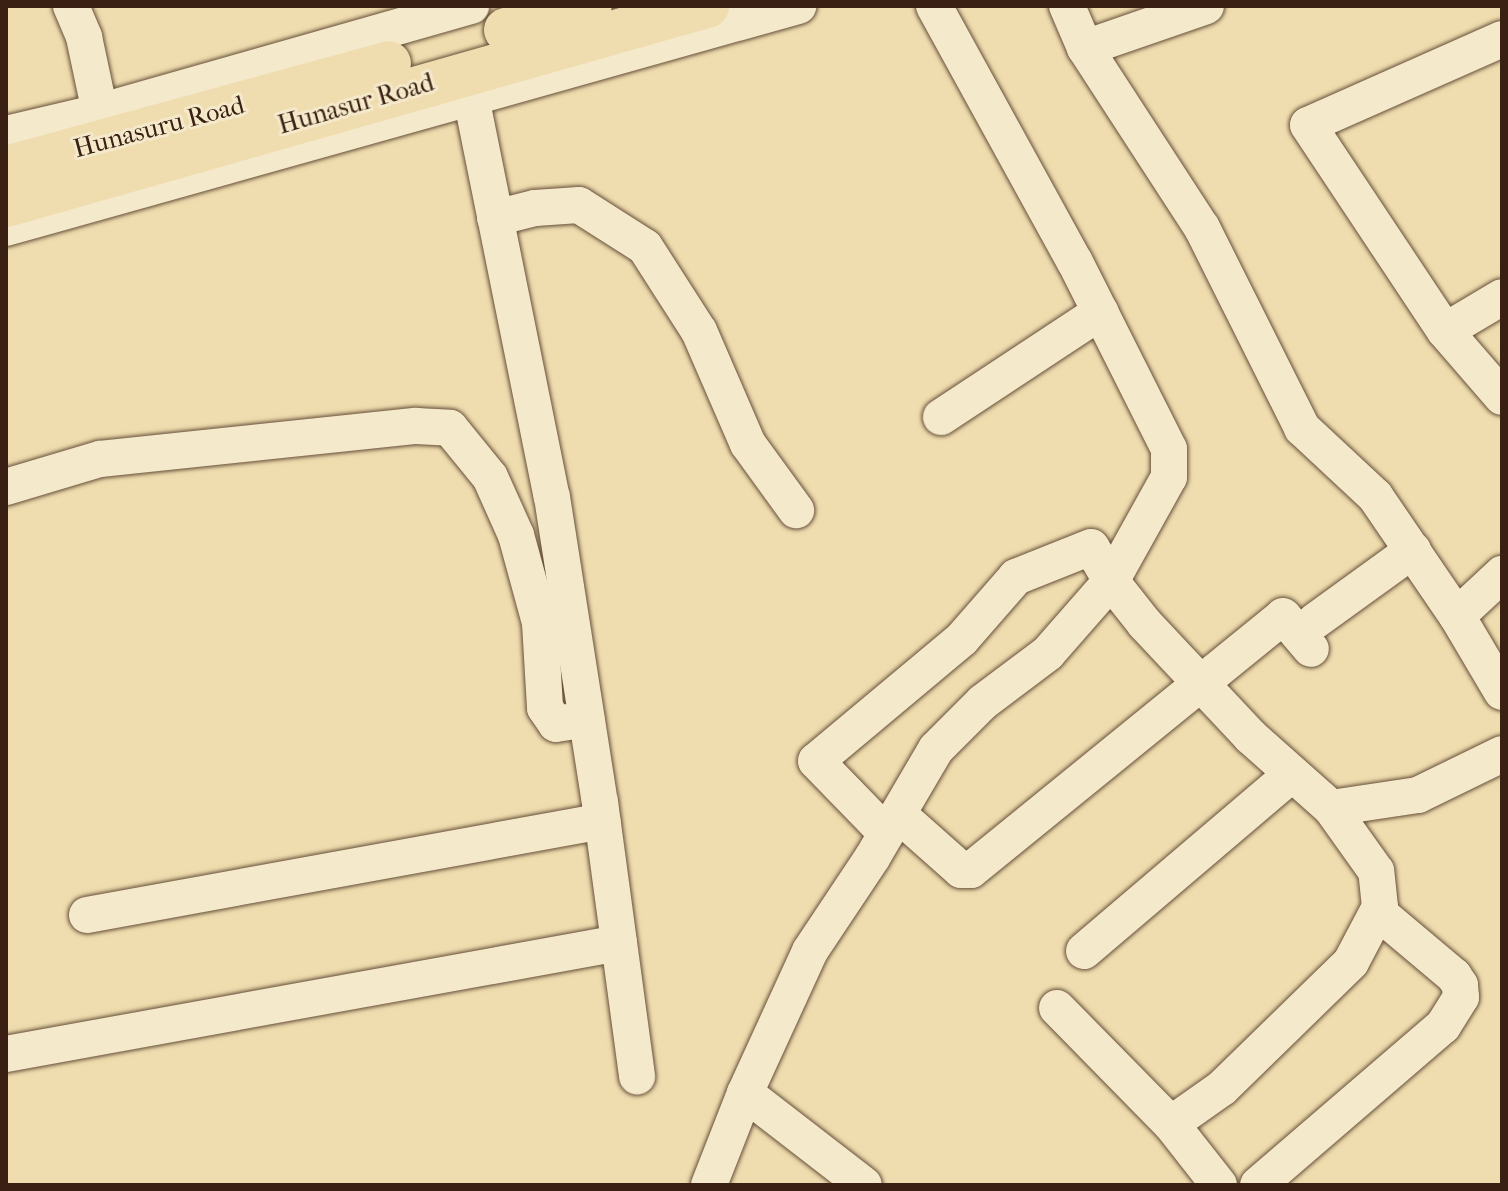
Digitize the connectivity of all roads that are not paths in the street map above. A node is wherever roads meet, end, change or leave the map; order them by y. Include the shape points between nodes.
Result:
1 (471, 6) edge
2 (590, 6) edge
3 (707, 6) edge
4 (798, 6) edge
5 (934, 6) edge
6 (1067, 6) edge
7 (1206, 6) edge
8 (78, 10) edge
9 (1502, 39) edge
10 (1085, 48) junction
11 (468, 85) junction
12 (103, 127) junction
13 (6, 134) edge
14 (6, 168) edge
15 (6, 205) edge
16 (495, 218) junction
17 (6, 228) edge
18 (1502, 297) edge
19 (1100, 312) junction
20 (1445, 331) junction
21 (1502, 397) edge
22 (941, 417) dead end
23 (6, 487) edge
24 (796, 510) dead end
25 (1413, 550) junction
26 (1502, 574) edge
27 (1111, 581) junction
28 (1457, 616) junction
29 (1199, 682) junction
30 (1502, 692) edge
31 (587, 719) junction
32 (1502, 754) edge
33 (1292, 774) junction
34 (1331, 808) junction
35 (603, 821) junction
36 (892, 824) junction
37 (1378, 912) junction
38 (87, 915) dead end
39 (619, 943) junction
40 (1084, 951) dead end
41 (1057, 1008) dead end
42 (6, 1054) edge
43 (637, 1077) dead end
44 (745, 1093) junction
45 (1171, 1124) junction
46 (709, 1185) edge
47 (864, 1185) edge
48 (1219, 1185) edge
49 (1258, 1185) edge

1 - 12 street
2 - 12 highway, Hunasuru Road
3 - 11 highway, Hunasur Road
4 - 11 street
5 - 19 street
6 - 10 street
7 - 10 street
8 - 12 street
9 - 20 street via 1308,125
10 - 25 street via 1202,228 1302,428 1375,496
11 - 15 highway, Hunasur Road
11 - 16 street
11 - 17 street
12 - 13 street
12 - 14 highway, Hunasuru Road
16 - 24 street via 579,205 645,247 699,331 748,444
16 - 31 street via 552,497
18 - 20 street
19 - 22 street
19 - 27 street via 1169,449 1169,477
20 - 21 street
23 - 31 street via 100,459 416,426 450,428 490,477 516,535 540,623 545,708 556,724
25 - 28 street
25 - 29 street via 1313,635 1283,616
26 - 28 street
27 - 29 street
27 - 36 street via 1048,653 983,702 936,749
27 - 36 street via 1091,547 1016,577 962,639 816,761
28 - 30 street
29 - 33 street
29 - 36 street via 971,870 961,870
31 - 35 street
32 - 34 street via 1418,795
33 - 34 street
33 - 40 street
34 - 37 street via 1376,871
35 - 38 street
35 - 39 street
36 - 44 street via 810,951
37 - 45 street via 1351,962 1222,1088
37 - 49 street via 1454,976 1461,997 1443,1026
39 - 42 street
39 - 43 street
41 - 45 street
44 - 46 street
44 - 47 street
45 - 48 street

